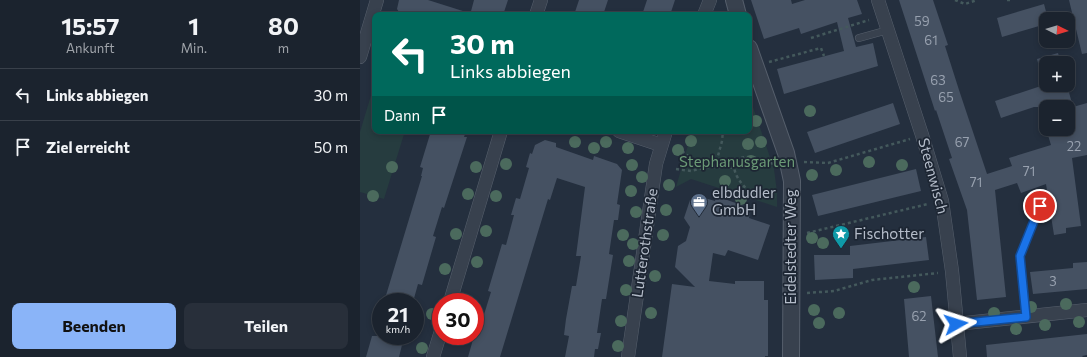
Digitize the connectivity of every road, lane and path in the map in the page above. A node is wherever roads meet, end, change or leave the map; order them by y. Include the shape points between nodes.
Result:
1 (377, 0) edge
2 (541, 0) edge
3 (710, 0) edge
4 (734, 0) edge
5 (878, 0) edge
6 (955, 0) edge
7 (977, 0) edge
8 (1007, 0) edge
9 (1011, 0) edge
10 (374, 12) edge
11 (537, 12) edge
12 (705, 12) edge
13 (737, 12) edge
14 (874, 18) dead end
15 (372, 21) edge
16 (888, 30) junction
17 (811, 38) dead end
18 (859, 38) dead end
19 (367, 42) edge
20 (824, 56) dead end
21 (360, 57) edge
22 (752, 57) edge
23 (767, 62) dead end
24 (500, 134) edge
25 (628, 134) edge
26 (665, 134) edge
27 (723, 134) edge
28 (914, 138) dead end
29 (661, 145) junction
30 (682, 151) dead end
31 (801, 162) dead end
32 (775, 164) dead end
33 (715, 167) junction
34 (703, 168) junction
35 (734, 168) junction
36 (676, 170) dead end
37 (779, 197) dead end
38 (932, 203) dead end
39 (1040, 206) dead end
40 (807, 233) dead end
41 (940, 272) dead end
42 (453, 293) edge
43 (807, 293) dead end
44 (1087, 310) edge
45 (1026, 317) junction
46 (956, 324) junction
47 (437, 345) edge
48 (433, 357) edge
49 (628, 357) edge
50 (791, 357) edge
51 (960, 357) edge

1 - 10 street
2 - 11 street
3 - 12 street
4 - 13 street
5 - 16 street, Steenwisch
6 - 7 path via 965,4
8 - 9 path
14 - 17 path
15 - 19 street
16 - 18 lane
16 - 46 street, Steenwisch via 942,201 952,271
19 - 21 street
20 - 23 path via 821,48
22 - 50 street, Eidelstedter Weg via 786,153 792,181
24 - 42 street
25 - 29 street
26 - 29 street, Lutterothstraße
27 - 33 path
28 - 31 path via 828,163
29 - 49 street, Lutterothstraße via 656,164
30 - 34 path
32 - 35 path via 748,157 735,162
33 - 34 path
33 - 35 path
34 - 36 path via 691,172
35 - 37 path via 742,184 751,192
38 - 40 path
39 - 45 lane via 1020,256
41 - 43 path via 872,280 834,291
44 - 45 street
45 - 46 street
46 - 51 street, Steenwisch
47 - 48 street

